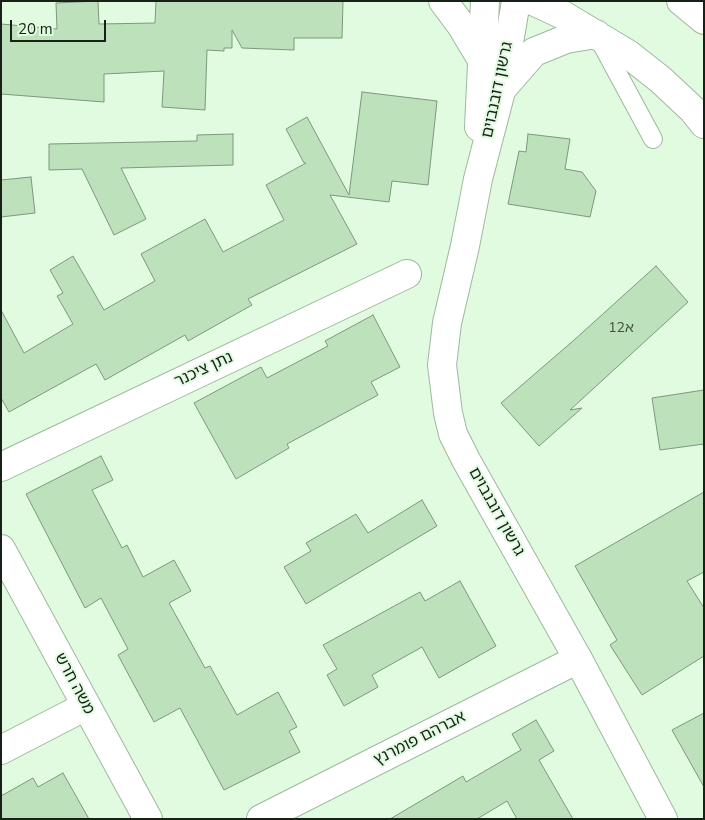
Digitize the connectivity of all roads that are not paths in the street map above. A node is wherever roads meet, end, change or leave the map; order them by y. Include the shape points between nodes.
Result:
1 (443, 1) edge
2 (485, 1) edge
3 (516, 1) edge
4 (533, 1) edge
5 (680, 1) edge
6 (704, 20) edge
7 (596, 34) junction
8 (482, 60) junction
9 (500, 91) junction
10 (704, 124) edge
11 (653, 139) dead end
12 (478, 179) junction
13 (407, 274) dead end
14 (1, 466) edge
15 (1, 549) edge
16 (578, 659) junction
17 (86, 706) junction
18 (1, 750) edge
19 (148, 819) edge
20 (261, 819) edge
21 (663, 819) edge

1 - 8 street
2 - 8 street, גרשון דובנבוים
3 - 9 street, גרשון דובנבוים
4 - 7 street
5 - 6 street
7 - 9 street via 566,39 534,52
7 - 10 street via 661,80
7 - 11 lane
8 - 12 street, גרשון דובנבוים
9 - 12 street, גרשון דובנבוים
12 - 16 street, גרשון דובנבוים via 447,324 442,365 448,413 453,434 466,460
13 - 14 street, נתן ציכנר
15 - 17 street, משה חרש
16 - 20 street, אברהם פומרנץ
16 - 21 street, גרשון דובנבוים
17 - 18 street
17 - 19 street, משה חרש

